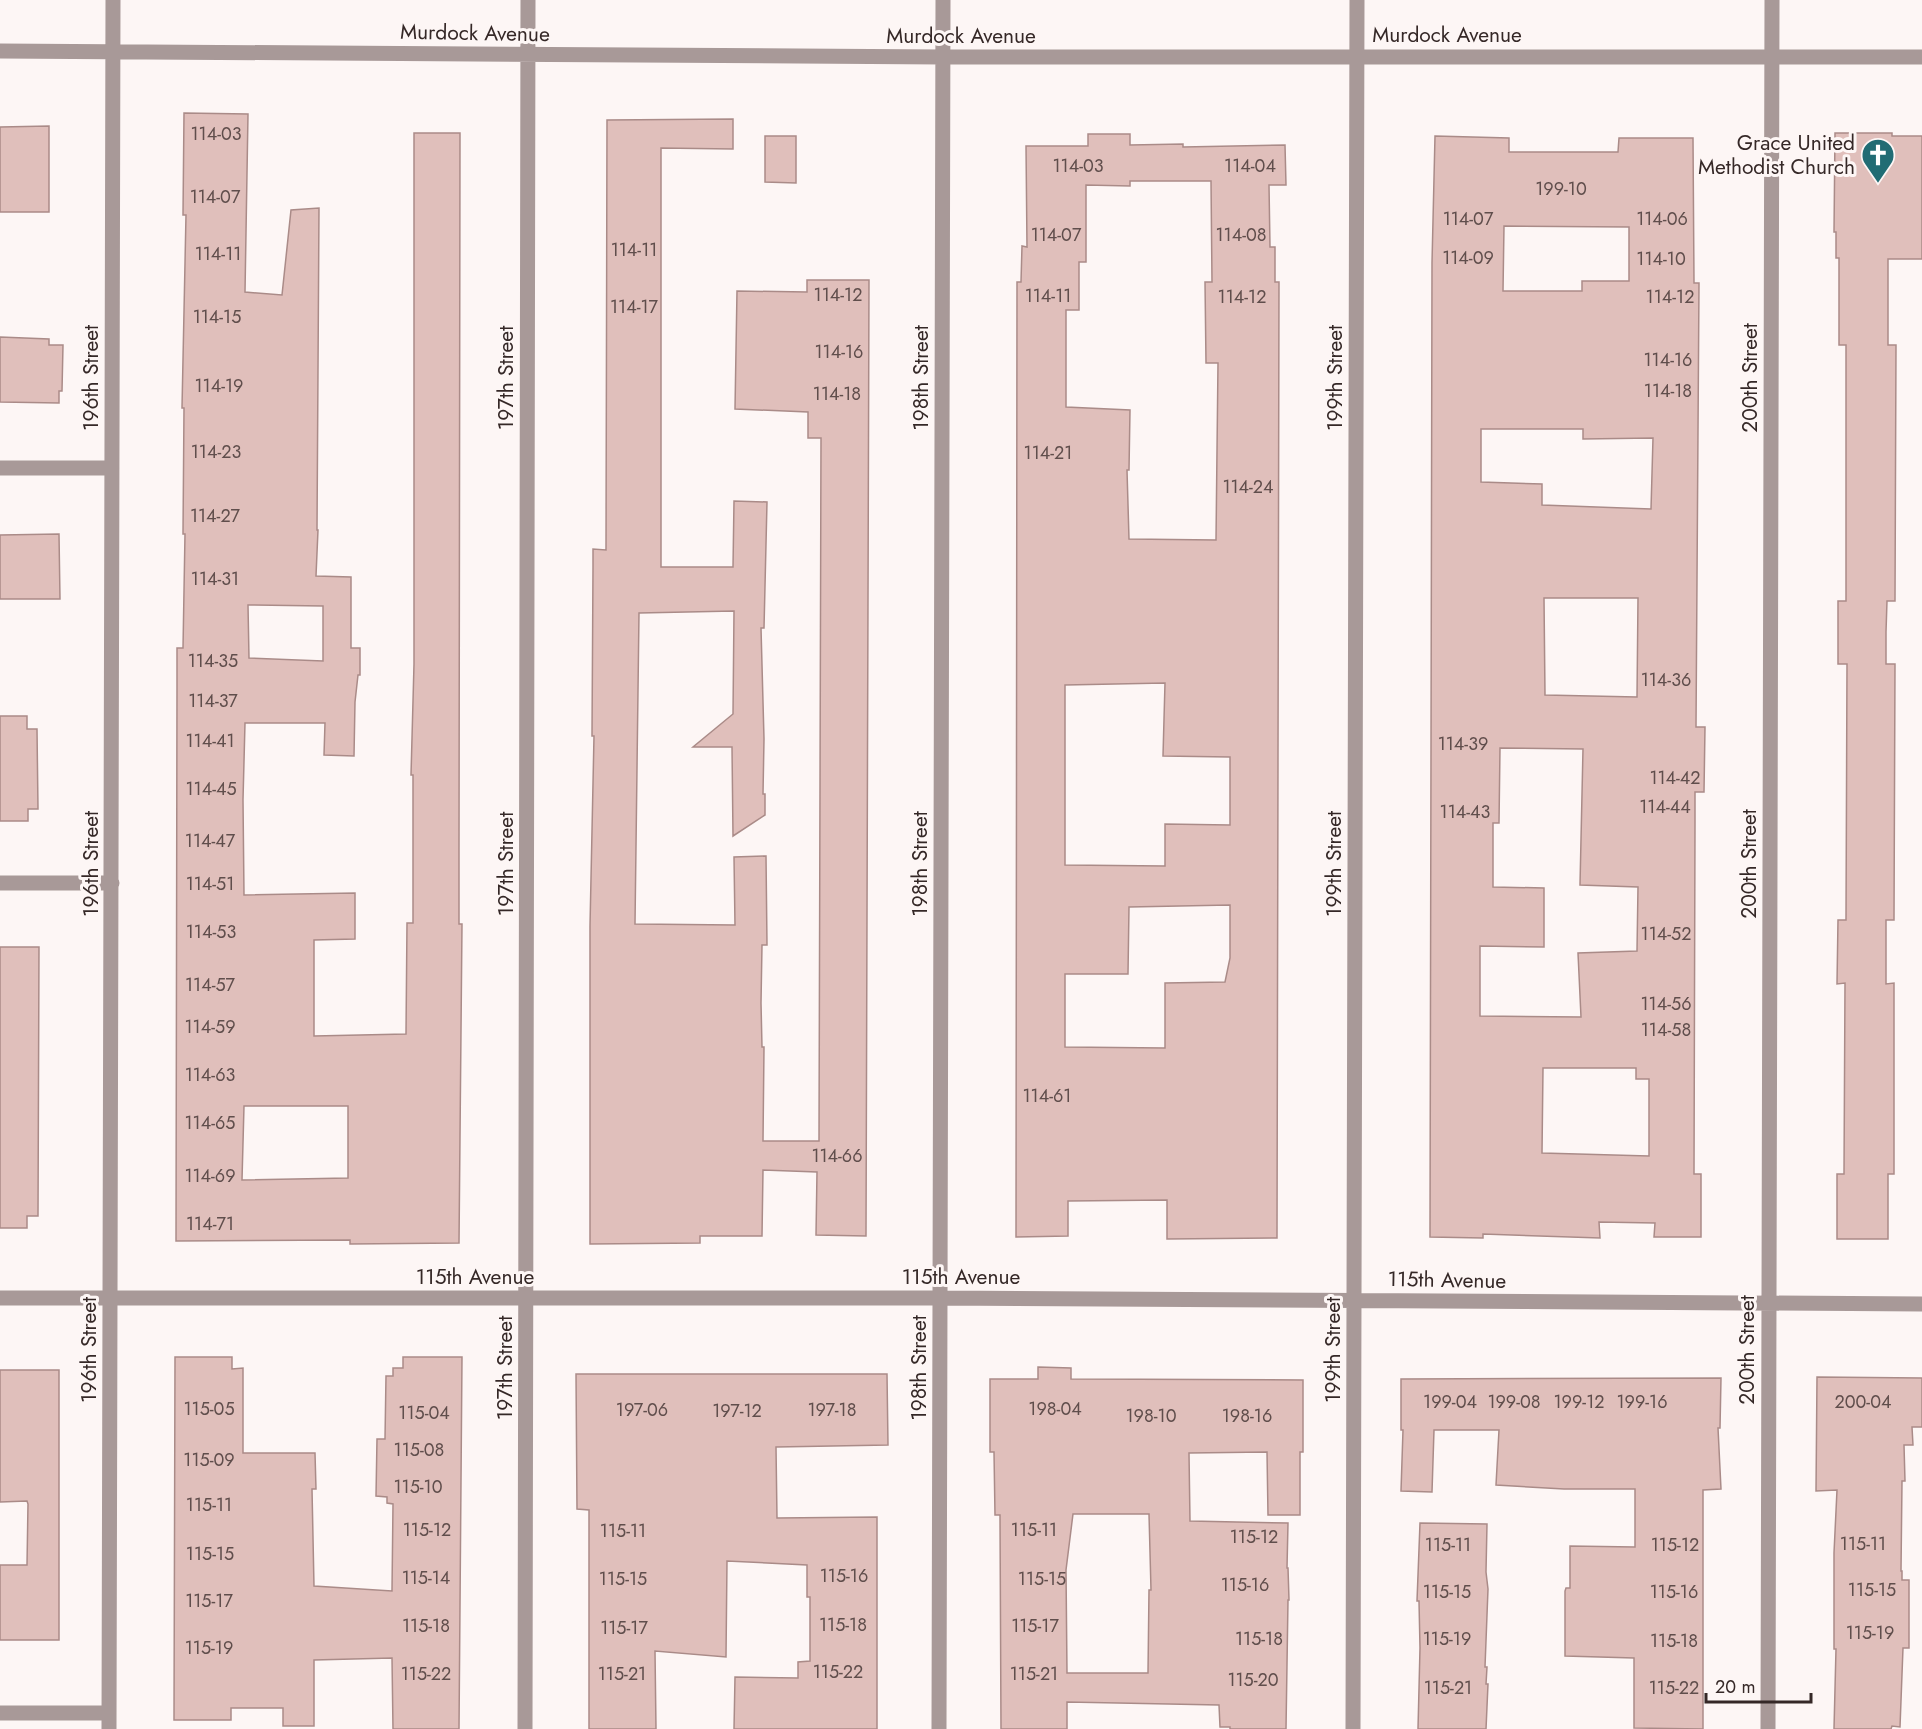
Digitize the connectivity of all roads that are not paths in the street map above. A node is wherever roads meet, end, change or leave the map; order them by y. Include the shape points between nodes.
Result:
1 (113, 0) edge
2 (528, 0) edge
3 (943, 0) edge
4 (1357, 0) edge
5 (1772, 0) edge
6 (0, 51) edge
7 (113, 51) junction
8 (528, 54) junction
9 (1357, 56) junction
10 (942, 57) junction
11 (1772, 57) junction
12 (1922, 57) edge
13 (0, 468) edge
14 (112, 468) junction
15 (0, 883) edge
16 (112, 883) junction
17 (0, 1298) edge
18 (110, 1298) junction
19 (526, 1298) junction
20 (940, 1298) junction
21 (1354, 1300) junction
22 (1768, 1304) junction
23 (1922, 1304) edge
24 (0, 1713) edge
25 (109, 1713) junction
26 (109, 1729) edge
27 (525, 1729) edge
28 (939, 1729) edge
29 (1353, 1729) edge
30 (1768, 1729) edge

1 - 7 street, 196th Street
2 - 8 street, 197th Street
3 - 10 street, 198th Street
4 - 9 street, 199th Street
5 - 11 street, 200th Street
6 - 7 street, Murdock Avenue
7 - 8 street, Murdock Avenue
7 - 14 street, 196th Street
8 - 10 street, Murdock Avenue
8 - 19 street, 197th Street
9 - 10 street, Murdock Avenue
9 - 11 street, Murdock Avenue
9 - 21 street, 199th Street
10 - 20 street, 198th Street
11 - 12 street, Murdock Avenue
11 - 22 street, 200th Street
13 - 14 street
14 - 16 street, 196th Street
15 - 16 street
16 - 18 street, 196th Street
17 - 18 street, 115th Avenue
18 - 19 street, 115th Avenue
18 - 25 street, 196th Street
19 - 20 street, 115th Avenue
19 - 27 street, 197th Street
20 - 21 street, 115th Avenue
20 - 28 street, 198th Street
21 - 22 street, 115th Avenue
21 - 29 street, 199th Street
22 - 23 street, 115th Avenue
22 - 30 street, 200th Street
24 - 25 street
25 - 26 street, 196th Street

